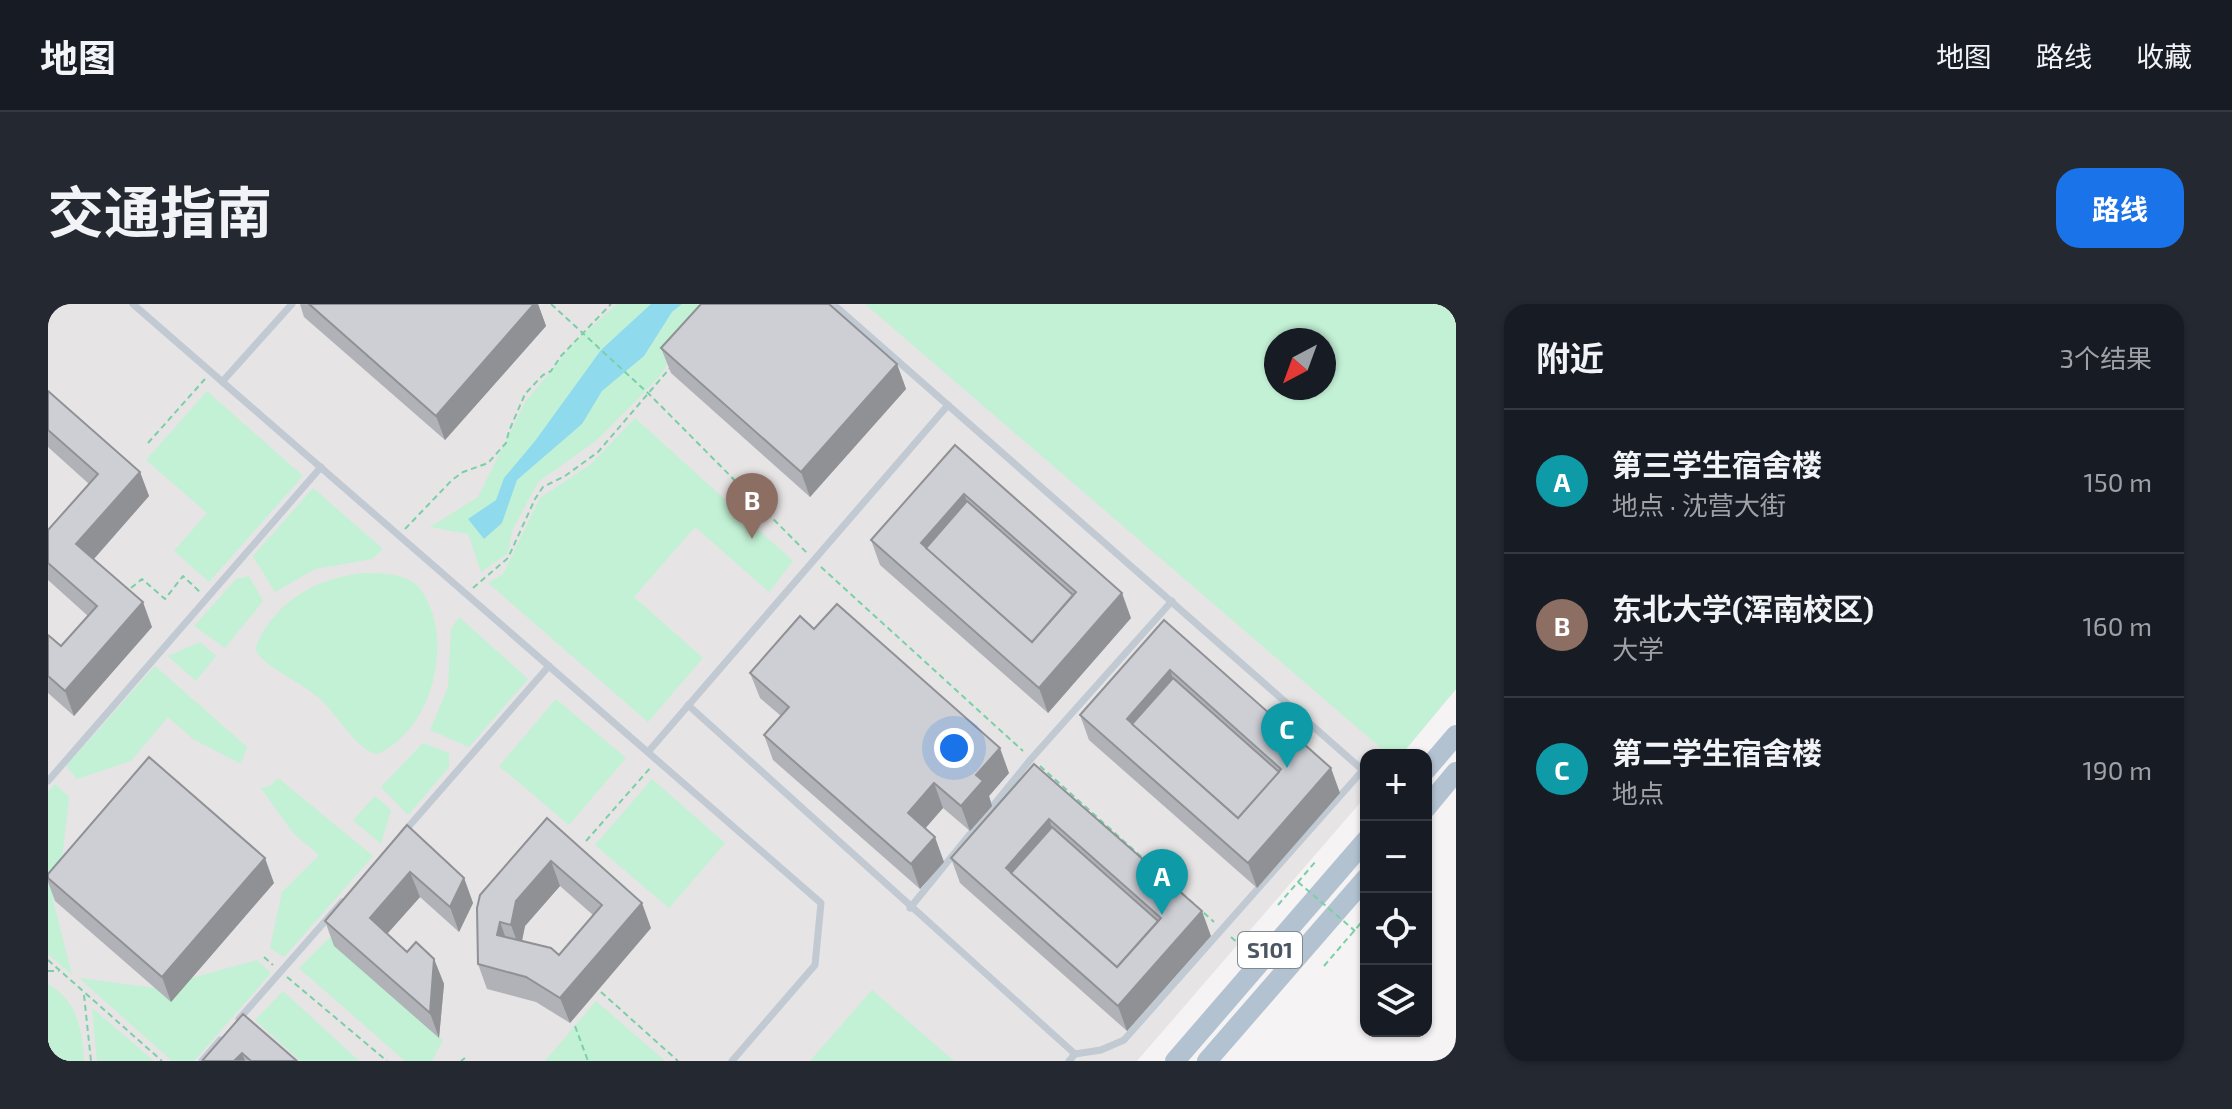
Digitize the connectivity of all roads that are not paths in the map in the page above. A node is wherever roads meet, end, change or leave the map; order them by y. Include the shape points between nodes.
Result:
1 (133, 304) edge
2 (292, 304) edge
3 (833, 304) edge
4 (222, 382) junction
5 (948, 405) junction
6 (321, 467) junction
7 (1172, 601) junction
8 (549, 666) junction
9 (688, 705) junction
10 (1456, 735) edge
11 (648, 752) junction
12 (1432, 763) edge
13 (1360, 768) edge
14 (1456, 772) edge
15 (1360, 778) edge
16 (48, 781) edge
17 (1432, 801) edge
18 (394, 842) edge
19 (1360, 847) edge
20 (1360, 885) edge
21 (353, 889) edge
22 (910, 908) junction
23 (1072, 1058) edge
24 (202, 1061) edge
25 (732, 1061) edge
26 (1175, 1061) edge
27 (1207, 1061) edge

1 - 4 lane
2 - 4 lane
3 - 5 lane
4 - 6 lane
5 - 7 lane
5 - 9 lane
6 - 8 lane
6 - 16 lane
7 - 13 lane
7 - 22 lane via 1031,759
8 - 11 lane
8 - 18 lane
9 - 11 lane
9 - 22 lane
10 - 12 main road
11 - 25 lane via 821,903 815,965
14 - 17 main road
15 - 23 lane via 1124,1040
19 - 26 main road, S101
20 - 27 main road, S101
21 - 24 lane
22 - 23 lane

